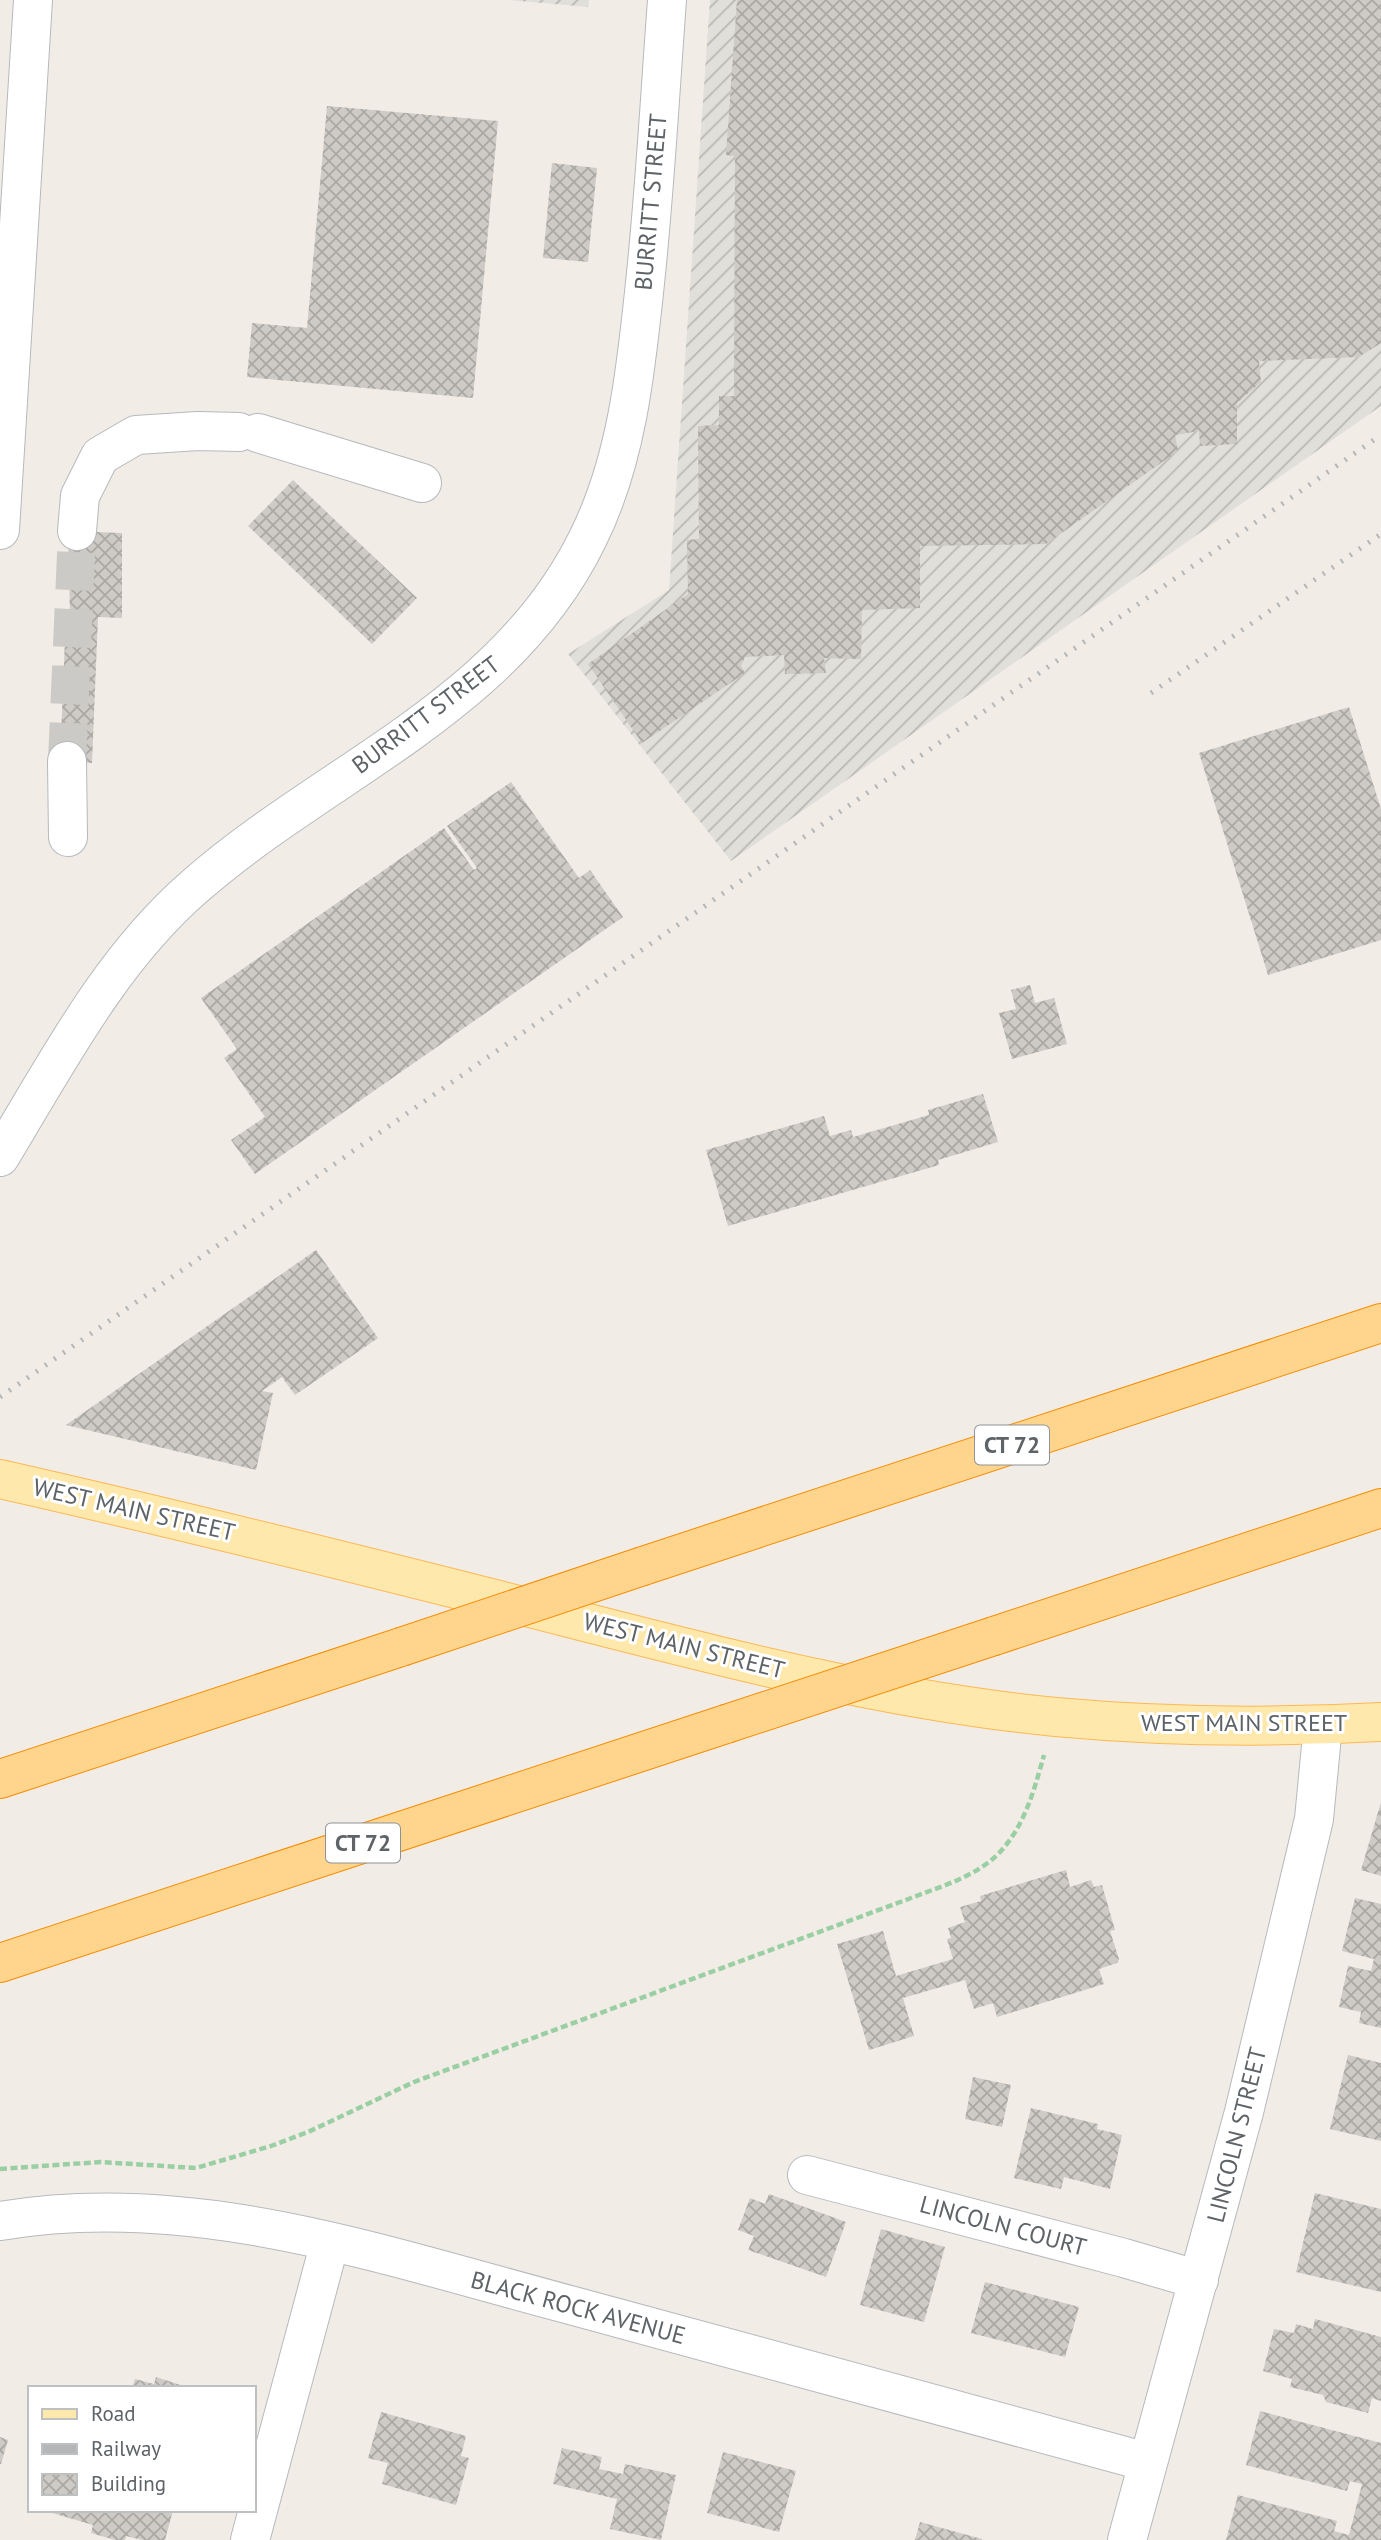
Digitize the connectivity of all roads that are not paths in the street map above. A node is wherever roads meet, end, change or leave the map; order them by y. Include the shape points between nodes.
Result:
1 (33, 0) edge
2 (667, 0) edge
3 (422, 483) dead end
4 (0, 530) edge
5 (77, 531) tunnel mouth
6 (67, 761) tunnel mouth
7 (68, 837) dead end
8 (0, 1157) edge
9 (1381, 1323) edge
10 (0, 1479) edge
11 (1381, 1508) edge
12 (1381, 1722) edge
13 (1323, 1725) junction
14 (0, 1779) edge
15 (0, 1963) edge
16 (807, 2175) dead end
17 (0, 2221) edge
18 (330, 2242) junction
19 (1199, 2280) junction
20 (1147, 2462) junction
21 (250, 2540) edge
22 (1127, 2540) edge

1 - 4 street
2 - 8 street, BURRITT STREET via 649,248 632,383 606,494 569,573 513,647 474,684 215,869 154,924 106,988
3 - 5 street via 248,432 136,435 100,456 80,496
6 - 7 street
9 - 14 highway, CT 72, bridge
10 - 13 main road, WEST MAIN STREET via 732,1659 865,1687 972,1706 1108,1721 1209,1727
11 - 15 highway, CT 72, bridge
12 - 13 main road, WEST MAIN STREET
13 - 19 street, LINCOLN STREET via 1314,1819
16 - 19 street, LINCOLN COURT
17 - 18 street, BLACK ROCK AVENUE via 90,2213 177,2215
18 - 20 street, BLACK ROCK AVENUE
18 - 21 street
19 - 20 street, LINCOLN STREET
20 - 22 street, LINCOLN STREET

